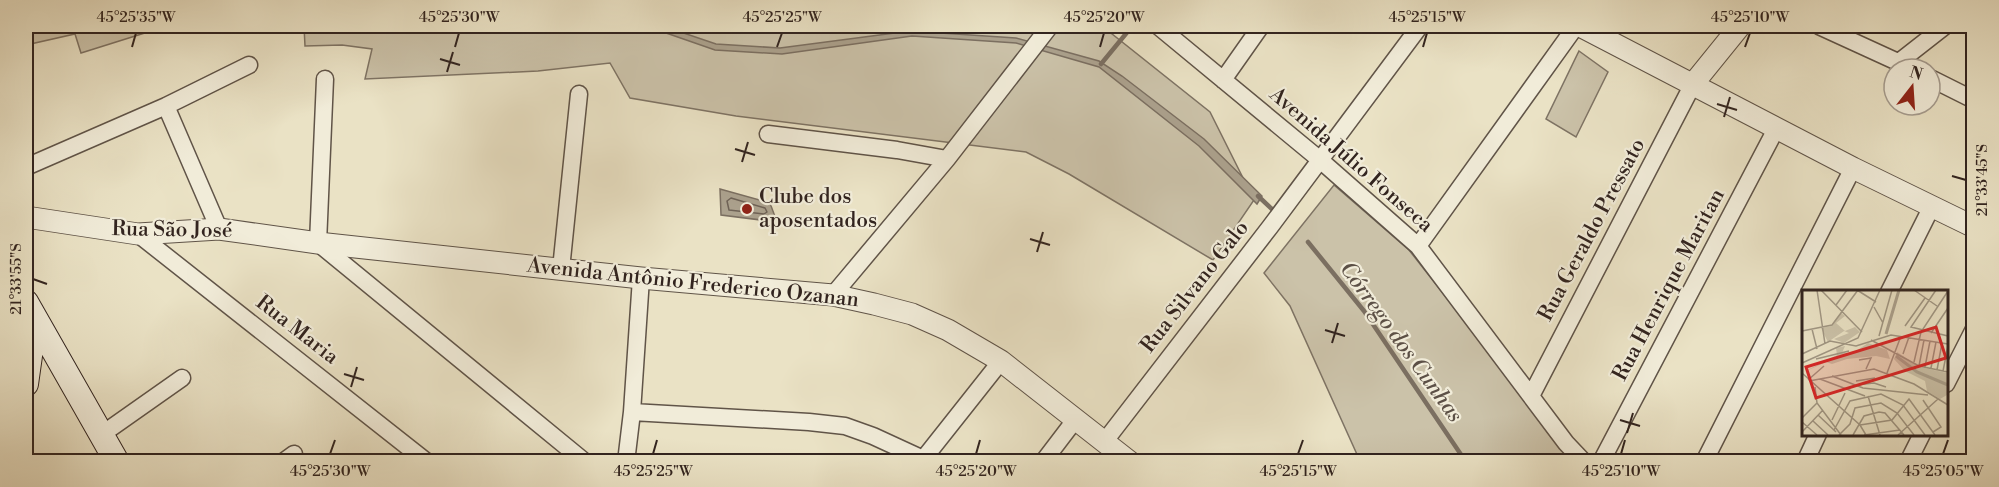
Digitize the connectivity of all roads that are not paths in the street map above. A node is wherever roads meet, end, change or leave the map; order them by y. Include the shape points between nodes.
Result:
1 (1050, 26) edge
2 (1158, 26) edge
3 (1261, 26) edge
4 (1420, 26) edge
5 (1578, 26) edge
6 (1740, 26) edge
7 (1820, 26) edge
8 (1945, 26) edge
9 (1887, 57) edge
10 (1915, 57) edge
11 (249, 65) dead end
12 (325, 79) dead end
13 (1223, 80) junction
14 (1693, 84) junction
15 (1942, 84) edge
16 (579, 94) dead end
17 (1974, 100) edge
18 (166, 106) junction
19 (1776, 129) junction
20 (768, 134) dead end
21 (946, 159) junction
22 (1319, 159) junction
23 (26, 167) edge
24 (1853, 168) junction
25 (1932, 206) junction
26 (26, 217) edge
27 (1974, 227) edge
28 (219, 229) junction
29 (138, 234) junction
30 (318, 243) junction
31 (1418, 246) junction
32 (561, 269) junction
33 (641, 278) junction
34 (1890, 290) edge
35 (833, 295) junction
36 (30, 311) edge
37 (1974, 329) edge
38 (1001, 361) junction
39 (182, 378) dead end
40 (1948, 382) edge
41 (26, 384) edge
42 (1531, 396) junction
43 (632, 412) junction
44 (1075, 420) junction
45 (101, 435) junction
46 (1818, 436) edge
47 (1921, 436) edge
48 (1105, 441) junction
49 (922, 460) edge
50 (117, 462) edge
51 (427, 462) edge
52 (585, 462) edge
53 (626, 462) edge
54 (1042, 462) edge
55 (1130, 462) edge
56 (1584, 462) edge
57 (1601, 462) edge
58 (1704, 462) edge
59 (1805, 462) edge
60 (1908, 462) edge

1 - 21 street
2 - 13 street, Avenida Júlio Fonseca
3 - 13 street
4 - 22 street, Rua Silvano Galo
5 - 14 street
5 - 31 street
6 - 14 street
7 - 9 street
8 - 10 street
11 - 18 street
12 - 30 street
13 - 22 street, Avenida Júlio Fonseca
14 - 19 street
14 - 42 street, Rua Geraldo Pressato
15 - 17 street
16 - 32 street
18 - 23 street
18 - 28 street
19 - 24 street
19 - 57 street, Rua Henrique Maritan
20 - 21 street
21 - 35 street
22 - 31 street, Avenida Júlio Fonseca
22 - 48 street, Rua Silvano Galo
24 - 25 street
24 - 58 street
25 - 27 street
25 - 34 street
26 - 29 street, Rua São José
28 - 29 street, Rua São José
28 - 30 street, Rua São José
29 - 51 street, Rua Maria
30 - 32 street, Avenida Antônio Frederico Ozanan
30 - 52 street
31 - 42 street, Avenida Júlio Fonseca
32 - 33 street, Avenida Antônio Frederico Ozanan
33 - 35 street, Avenida Antônio Frederico Ozanan
33 - 43 street
35 - 38 street, Avenida Antônio Frederico Ozanan via 912,314
36 - 41 main road
36 - 45 main road
37 - 40 street
38 - 44 street, Avenida Antônio Frederico Ozanan
38 - 49 street
39 - 45 street
42 - 56 street, Avenida Júlio Fonseca
43 - 49 street via 845,426
43 - 53 street
44 - 48 street, Avenida Antônio Frederico Ozanan
44 - 54 street
45 - 50 main road
46 - 59 street
47 - 60 street
48 - 55 street, Avenida Antônio Frederico Ozanan

